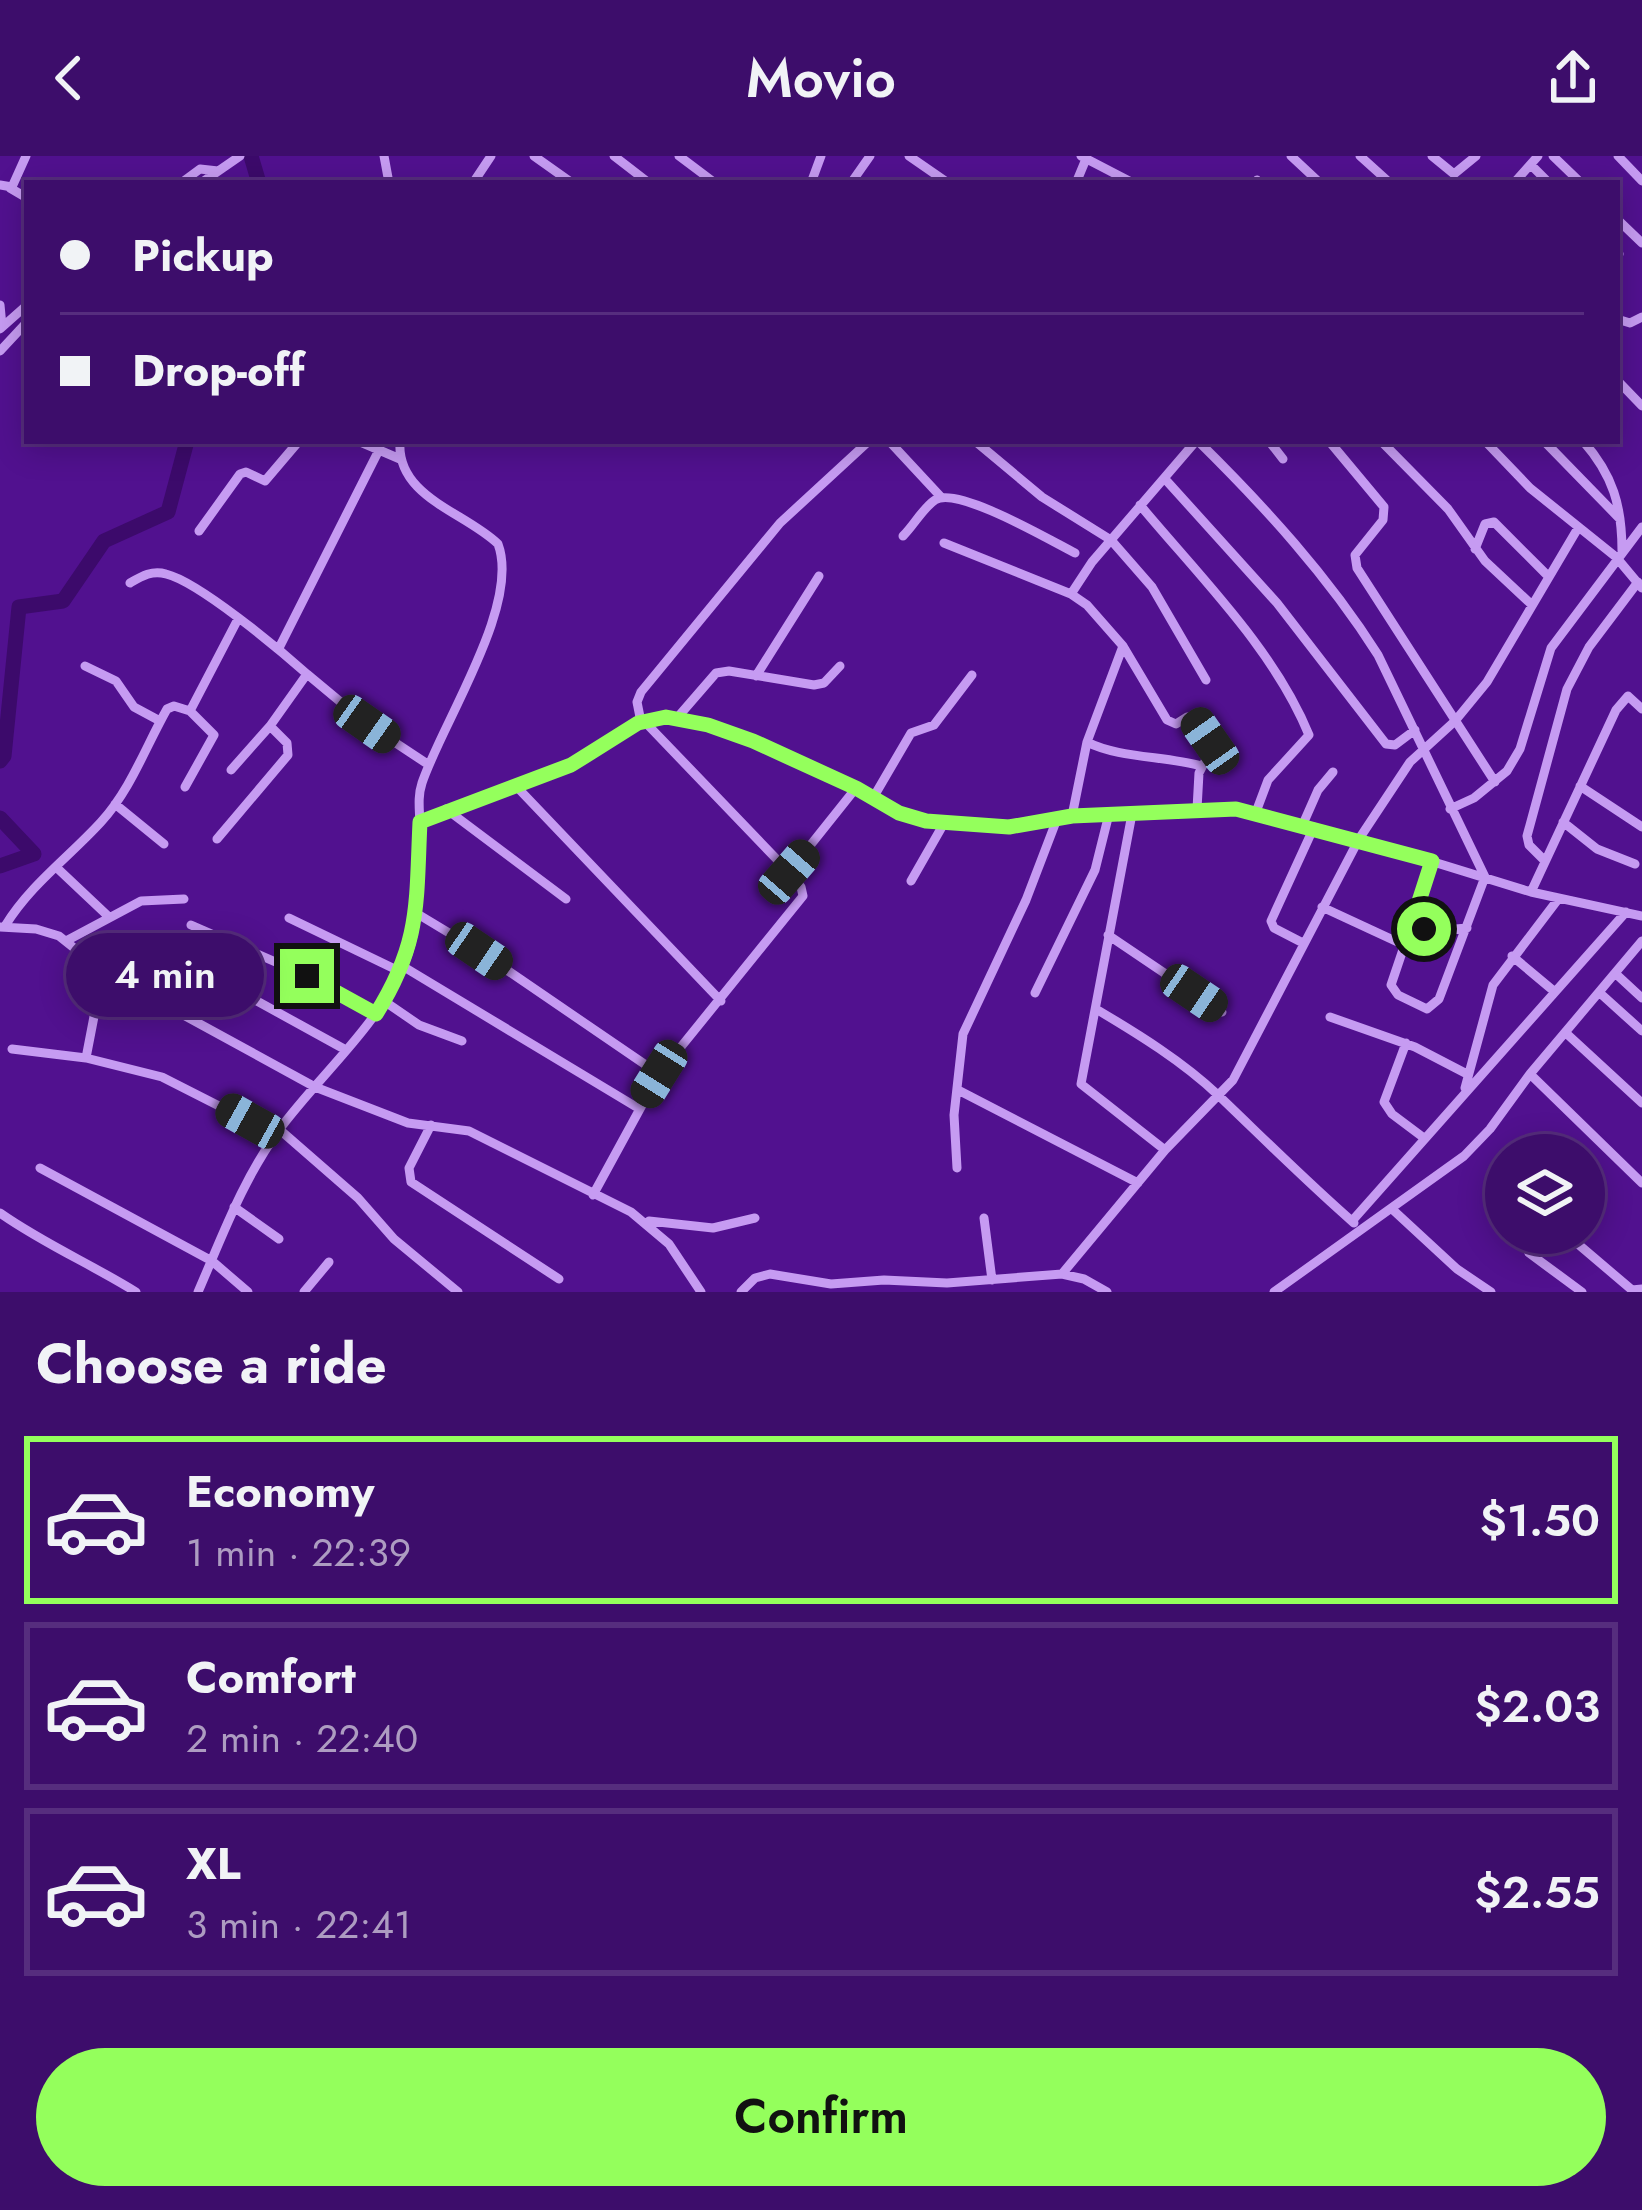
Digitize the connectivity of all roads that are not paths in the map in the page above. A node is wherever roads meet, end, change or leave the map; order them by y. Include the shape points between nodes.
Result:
1 (26, 156) edge
2 (534, 156) edge
3 (614, 156) edge
4 (680, 156) edge
5 (909, 156) edge
6 (1291, 156) edge
7 (1360, 156) edge
8 (1432, 156) edge
9 (1476, 156) edge
10 (1553, 156) edge
11 (1618, 156) edge
12 (238, 157) edge
13 (1083, 157) edge
14 (218, 172) junction
15 (185, 180) edge
16 (206, 180) edge
17 (568, 180) edge
18 (645, 180) edge
19 (711, 180) edge
20 (944, 180) edge
21 (1127, 180) edge
22 (1317, 180) edge
23 (1387, 180) edge
24 (1578, 180) edge
25 (1642, 182) edge
26 (5, 187) edge
27 (1620, 222) edge
28 (1642, 243) edge
29 (0, 305) edge
30 (24, 308) edge
31 (24, 325) edge
32 (1, 328) edge
33 (0, 351) edge
34 (1620, 383) edge
35 (1642, 406) edge
36 (296, 444) edge
37 (363, 444) edge
38 (400, 444) edge
39 (866, 444) edge
40 (892, 444) edge
41 (979, 444) edge
42 (1193, 444) edge
43 (1198, 444) edge
44 (1271, 444) edge
45 (1332, 444) edge
46 (1384, 444) edge
47 (1488, 444) edge
48 (1547, 444) edge
49 (1585, 444) edge
50 (378, 452) junction
51 (400, 459) junction
52 (1283, 459) dead end
53 (1165, 479) junction
54 (941, 497) junction
55 (1140, 505) junction
56 (1621, 520) junction
57 (1642, 527) edge
58 (1578, 528) junction
59 (199, 531) dead end
60 (903, 536) dead end
61 (1111, 540) junction
62 (944, 543) dead end
63 (1474, 549) junction
64 (1076, 553) dead end
65 (1619, 554) junction
66 (1547, 575) junction
67 (819, 576) dead end
68 (130, 583) dead end
69 (1640, 585) edge
70 (1071, 594) junction
71 (1531, 604) junction
72 (238, 620) junction
73 (1123, 646) junction
74 (279, 648) junction
75 (840, 666) dead end
76 (85, 667) dead end
77 (307, 674) junction
78 (972, 675) dead end
79 (756, 676) junction
80 (1206, 680) dead end
81 (1642, 709) edge
82 (190, 711) junction
83 (676, 718) junction
84 (160, 721) junction
85 (643, 721) junction
86 (1456, 722) junction
87 (270, 726) junction
88 (1415, 730) junction
89 (1087, 742) junction
90 (1424, 750) junction
91 (429, 765) junction
92 (1201, 766) junction
93 (232, 770) dead end
94 (1334, 772) dead end
95 (1495, 782) junction
96 (515, 785) junction
97 (1580, 786) junction
98 (185, 788) dead end
99 (856, 788) junction
100 (873, 798) junction
101 (116, 804) junction
102 (446, 809) junction
103 (1197, 809) junction
104 (1450, 809) junction
105 (1256, 812) junction
106 (1108, 814) junction
107 (1132, 814) junction
108 (1072, 816) junction
109 (1057, 819) junction
110 (420, 822) junction
111 (1563, 822) junction
112 (944, 825) junction
113 (1309, 825) junction
114 (1642, 827) edge
115 (217, 839) dead end
116 (1359, 839) junction
117 (164, 844) dead end
118 (1432, 861) junction
119 (1545, 861) junction
120 (1635, 864) dead end
121 (56, 867) junction
122 (789, 872) junction
123 (1485, 877) junction
124 (910, 881) dead end
125 (1531, 892) junction
126 (1559, 897) junction
127 (184, 898) dead end
128 (566, 899) dead end
129 (1322, 907) junction
130 (1626, 912) junction
131 (416, 913) junction
132 (1642, 916) edge
133 (110, 917) junction
134 (289, 917) dead end
135 (1412, 923) junction
136 (191, 925) dead end
137 (3, 927) edge
138 (1467, 928) junction
139 (1108, 935) junction
140 (66, 941) junction
141 (1642, 941) edge
142 (1303, 943) junction
143 (1404, 945) junction
144 (1512, 956) junction
145 (92, 963) junction
146 (402, 970) junction
147 (1616, 974) junction
148 (226, 984) dead end
149 (1555, 992) junction
150 (1034, 993) dead end
151 (1600, 994) junction
152 (1642, 998) edge
153 (721, 1000) junction
154 (384, 1001) junction
155 (1096, 1009) junction
156 (1222, 1012) dead end
157 (376, 1014) junction
158 (1330, 1017) dead end
159 (1642, 1031) edge
160 (1567, 1034) junction
161 (463, 1041) dead end
162 (1406, 1043) junction
163 (12, 1049) dead end
164 (346, 1050) junction
165 (86, 1058) junction
166 (659, 1074) junction
167 (1467, 1074) junction
168 (1530, 1074) junction
169 (315, 1087) junction
170 (958, 1090) junction
171 (1463, 1094) junction
172 (1218, 1095) junction
173 (1642, 1103) edge
174 (638, 1108) junction
175 (431, 1125) junction
176 (278, 1132) junction
177 (1424, 1138) junction
178 (1165, 1150) junction
179 (40, 1168) dead end
180 (957, 1168) dead end
181 (1138, 1183) junction
182 (1642, 1183) edge
183 (592, 1195) junction
184 (234, 1207) junction
185 (1392, 1210) junction
186 (0, 1213) edge
187 (755, 1218) dead end
188 (984, 1218) dead end
189 (644, 1221) junction
190 (1352, 1222) junction
191 (1363, 1231) junction
192 (279, 1239) dead end
193 (1530, 1254) edge
194 (1590, 1254) edge
195 (212, 1261) junction
196 (329, 1262) dead end
197 (1062, 1274) junction
198 (560, 1279) dead end
199 (992, 1280) junction
200 (947, 1288) edge
201 (1642, 1288) edge
202 (136, 1292) edge
203 (198, 1292) edge
204 (248, 1292) edge
205 (304, 1292) edge
206 (458, 1292) edge
207 (701, 1292) edge
208 (741, 1292) edge
209 (1107, 1292) edge
210 (1274, 1292) edge
211 (1491, 1292) edge
212 (1582, 1292) edge

1 - 26 street
2 - 17 street
3 - 18 street
4 - 19 street
5 - 20 street
6 - 22 street
7 - 23 street
8 - 9 street via 1454,174
10 - 24 street
11 - 25 street
12 - 14 street
13 - 21 street
14 - 15 street via 200,170
14 - 16 street
27 - 28 street
29 - 32 street
30 - 32 street
31 - 33 street
34 - 35 street
36 - 59 street via 265,481 240,473
37 - 50 street
38 - 51 street
39 - 85 street via 780,523 641,692
40 - 54 street
41 - 61 street
42 - 53 street
43 - 88 street via 1346,606
44 - 52 street
45 - 86 street via 1384,507 1383,520 1354,555 1357,568
46 - 63 street via 1448,508
47 - 58 street
48 - 56 street
49 - 56 street via 1609,476
50 - 51 street
50 - 74 street
51 - 91 street via 410,478 486,532 503,557 477,661
53 - 55 street
53 - 88 street via 1277,603 1386,744
54 - 60 street
54 - 64 street via 987,509
55 - 61 street
55 - 105 street via 1236,620 1309,735 1268,780
56 - 65 street
57 - 65 street
58 - 65 street
58 - 66 street
61 - 70 street
61 - 80 street via 1152,587
62 - 70 street
63 - 66 street via 1485,524 1494,522
63 - 71 street
65 - 69 street
65 - 95 street via 1550,648 1520,749
66 - 71 street
67 - 79 street
68 - 72 street via 170,575
69 - 119 street via 1580,660 1559,710 1527,836
70 - 73 street
71 - 86 street
72 - 74 street
72 - 82 street
73 - 89 street
73 - 92 street via 1168,720 1194,718 1210,741
74 - 77 street
75 - 79 street via 820,685
76 - 84 street
77 - 87 street
77 - 91 street
78 - 100 street via 934,725 910,734
79 - 83 street via 716,673
81 - 97 street via 1625,697
82 - 84 street via 171,706
82 - 98 street via 214,735
83 - 85 street
83 - 99 street via 753,741
84 - 101 street
85 - 96 street via 583,759
85 - 122 street
86 - 90 street
86 - 95 street
87 - 93 street
87 - 115 street via 287,742 288,755
88 - 90 street
89 - 92 street
89 - 108 street
90 - 104 street
90 - 116 street
91 - 110 street
92 - 103 street
94 - 113 street via 1318,790
95 - 104 street
96 - 102 street
96 - 153 street
97 - 111 street
97 - 114 street
99 - 100 street
99 - 122 street
100 - 112 street
101 - 117 street
101 - 121 street
102 - 110 street
102 - 128 street
103 - 105 street
103 - 107 street
104 - 123 street
105 - 113 street
106 - 107 street
106 - 108 street
106 - 150 street via 1095,869
107 - 139 street
108 - 109 street
109 - 112 street
109 - 170 street via 967,1023
110 - 131 street
111 - 119 street
111 - 120 street via 1597,849
112 - 124 street
113 - 116 street
113 - 142 street via 1271,921
116 - 118 street
116 - 129 street
118 - 123 street
118 - 135 street
119 - 125 street
121 - 133 street
121 - 137 street
122 - 153 street via 801,900
123 - 125 street
123 - 138 street
125 - 126 street
126 - 130 street
126 - 144 street
127 - 133 street via 151,898
129 - 142 street
129 - 143 street
130 - 132 street
130 - 149 street
131 - 146 street
131 - 166 street
133 - 140 street
134 - 146 street
135 - 138 street via 1433,931
135 - 143 street
136 - 157 street
137 - 140 street
138 - 143 street via 1432,1007 1392,989
139 - 155 street
139 - 156 street
140 - 145 street
141 - 147 street
142 - 172 street via 1238,1072
144 - 149 street
144 - 167 street via 1493,985
145 - 165 street via 97,1001
145 - 169 street
146 - 154 street
146 - 174 street
147 - 151 street
147 - 152 street
148 - 164 street
149 - 171 street
151 - 159 street
151 - 160 street
153 - 166 street
154 - 157 street
154 - 161 street
155 - 172 street
155 - 178 street via 1081,1084
157 - 164 street
158 - 162 street
160 - 168 street
160 - 173 street
162 - 167 street
162 - 177 street via 1384,1102
163 - 165 street
164 - 169 street
165 - 176 street via 162,1077
166 - 174 street
167 - 171 street
168 - 182 street
168 - 185 street via 1464,1156
169 - 175 street
169 - 176 street
170 - 180 street
170 - 181 street
171 - 177 street
172 - 178 street
172 - 190 street
174 - 183 street
175 - 183 street via 480,1136
175 - 198 street via 409,1168 411,1183
176 - 184 street
176 - 206 street
177 - 190 street
178 - 181 street
179 - 195 street
181 - 197 street
183 - 189 street
184 - 192 street
184 - 195 street
185 - 191 street
185 - 211 street
186 - 202 street
187 - 189 street via 700,1228
188 - 199 street
189 - 207 street
190 - 191 street
191 - 210 street
193 - 212 street
194 - 201 street via 1632,1290
195 - 203 street
195 - 204 street
196 - 205 street
197 - 199 street
197 - 209 street
199 - 200 street
200 - 208 street via 770,1274

